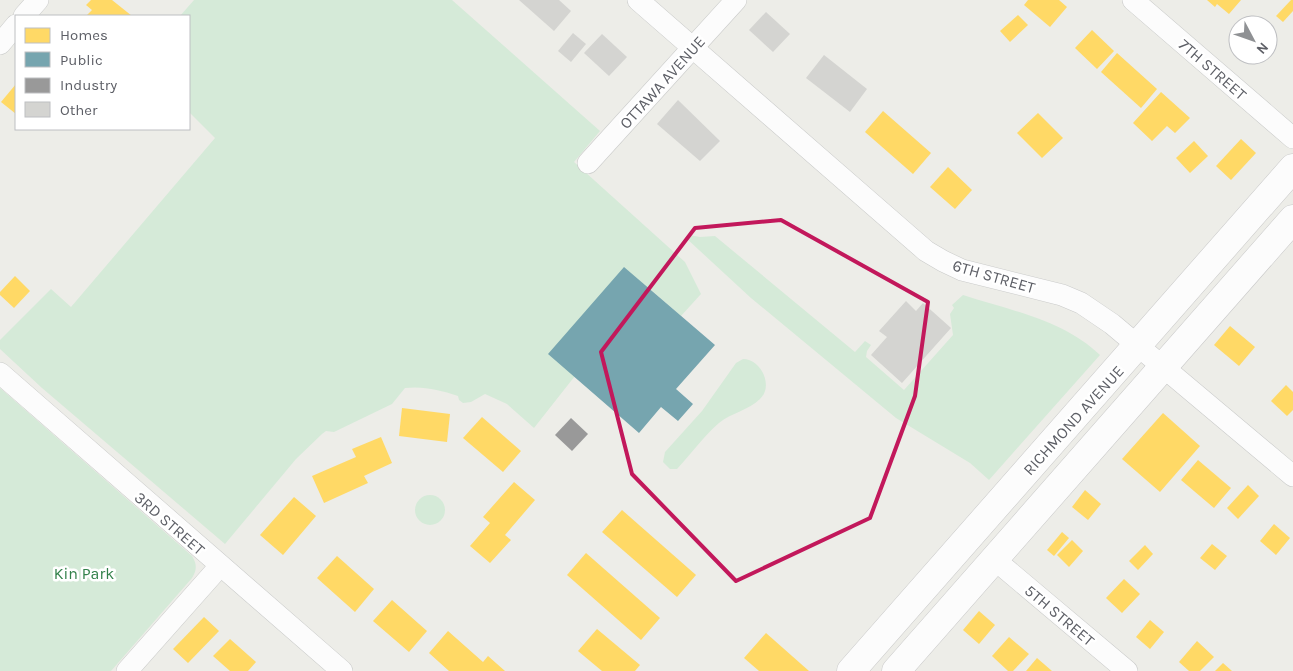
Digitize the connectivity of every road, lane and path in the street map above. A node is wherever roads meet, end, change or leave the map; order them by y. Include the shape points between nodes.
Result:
1 (38, 0) edge
2 (638, 0) edge
3 (736, 0) edge
4 (1134, 0) edge
5 (25, 15) edge
6 (15, 26) edge
7 (0, 44) edge
8 (693, 48) junction
9 (1293, 138) edge
10 (588, 163) dead end
11 (1293, 168) edge
12 (1293, 219) edge
13 (1138, 346) junction
14 (1163, 367) junction
15 (0, 373) edge
16 (1293, 476) edge
17 (994, 559) junction
18 (220, 566) junction
19 (126, 671) edge
20 (342, 671) edge
21 (851, 671) edge
22 (896, 671) edge
23 (1127, 671) edge

1 - 5 street
2 - 8 street, 6TH STREET
3 - 8 street, OTTAWA AVENUE
4 - 9 street, 7TH STREET
6 - 7 street
8 - 10 street, OTTAWA AVENUE
8 - 13 street, 6TH STREET via 926,251 962,270 1082,303
11 - 13 main road, RICHMOND AVENUE
12 - 14 main road, RICHMOND AVENUE
13 - 14 street, 6TH STREET
13 - 21 main road, RICHMOND AVENUE
14 - 16 street, 6TH STREET
14 - 17 main road, RICHMOND AVENUE
15 - 18 street, 3RD STREET
17 - 22 main road, RICHMOND AVENUE
17 - 23 street, 5TH STREET
18 - 19 street
18 - 20 street, 3RD STREET

